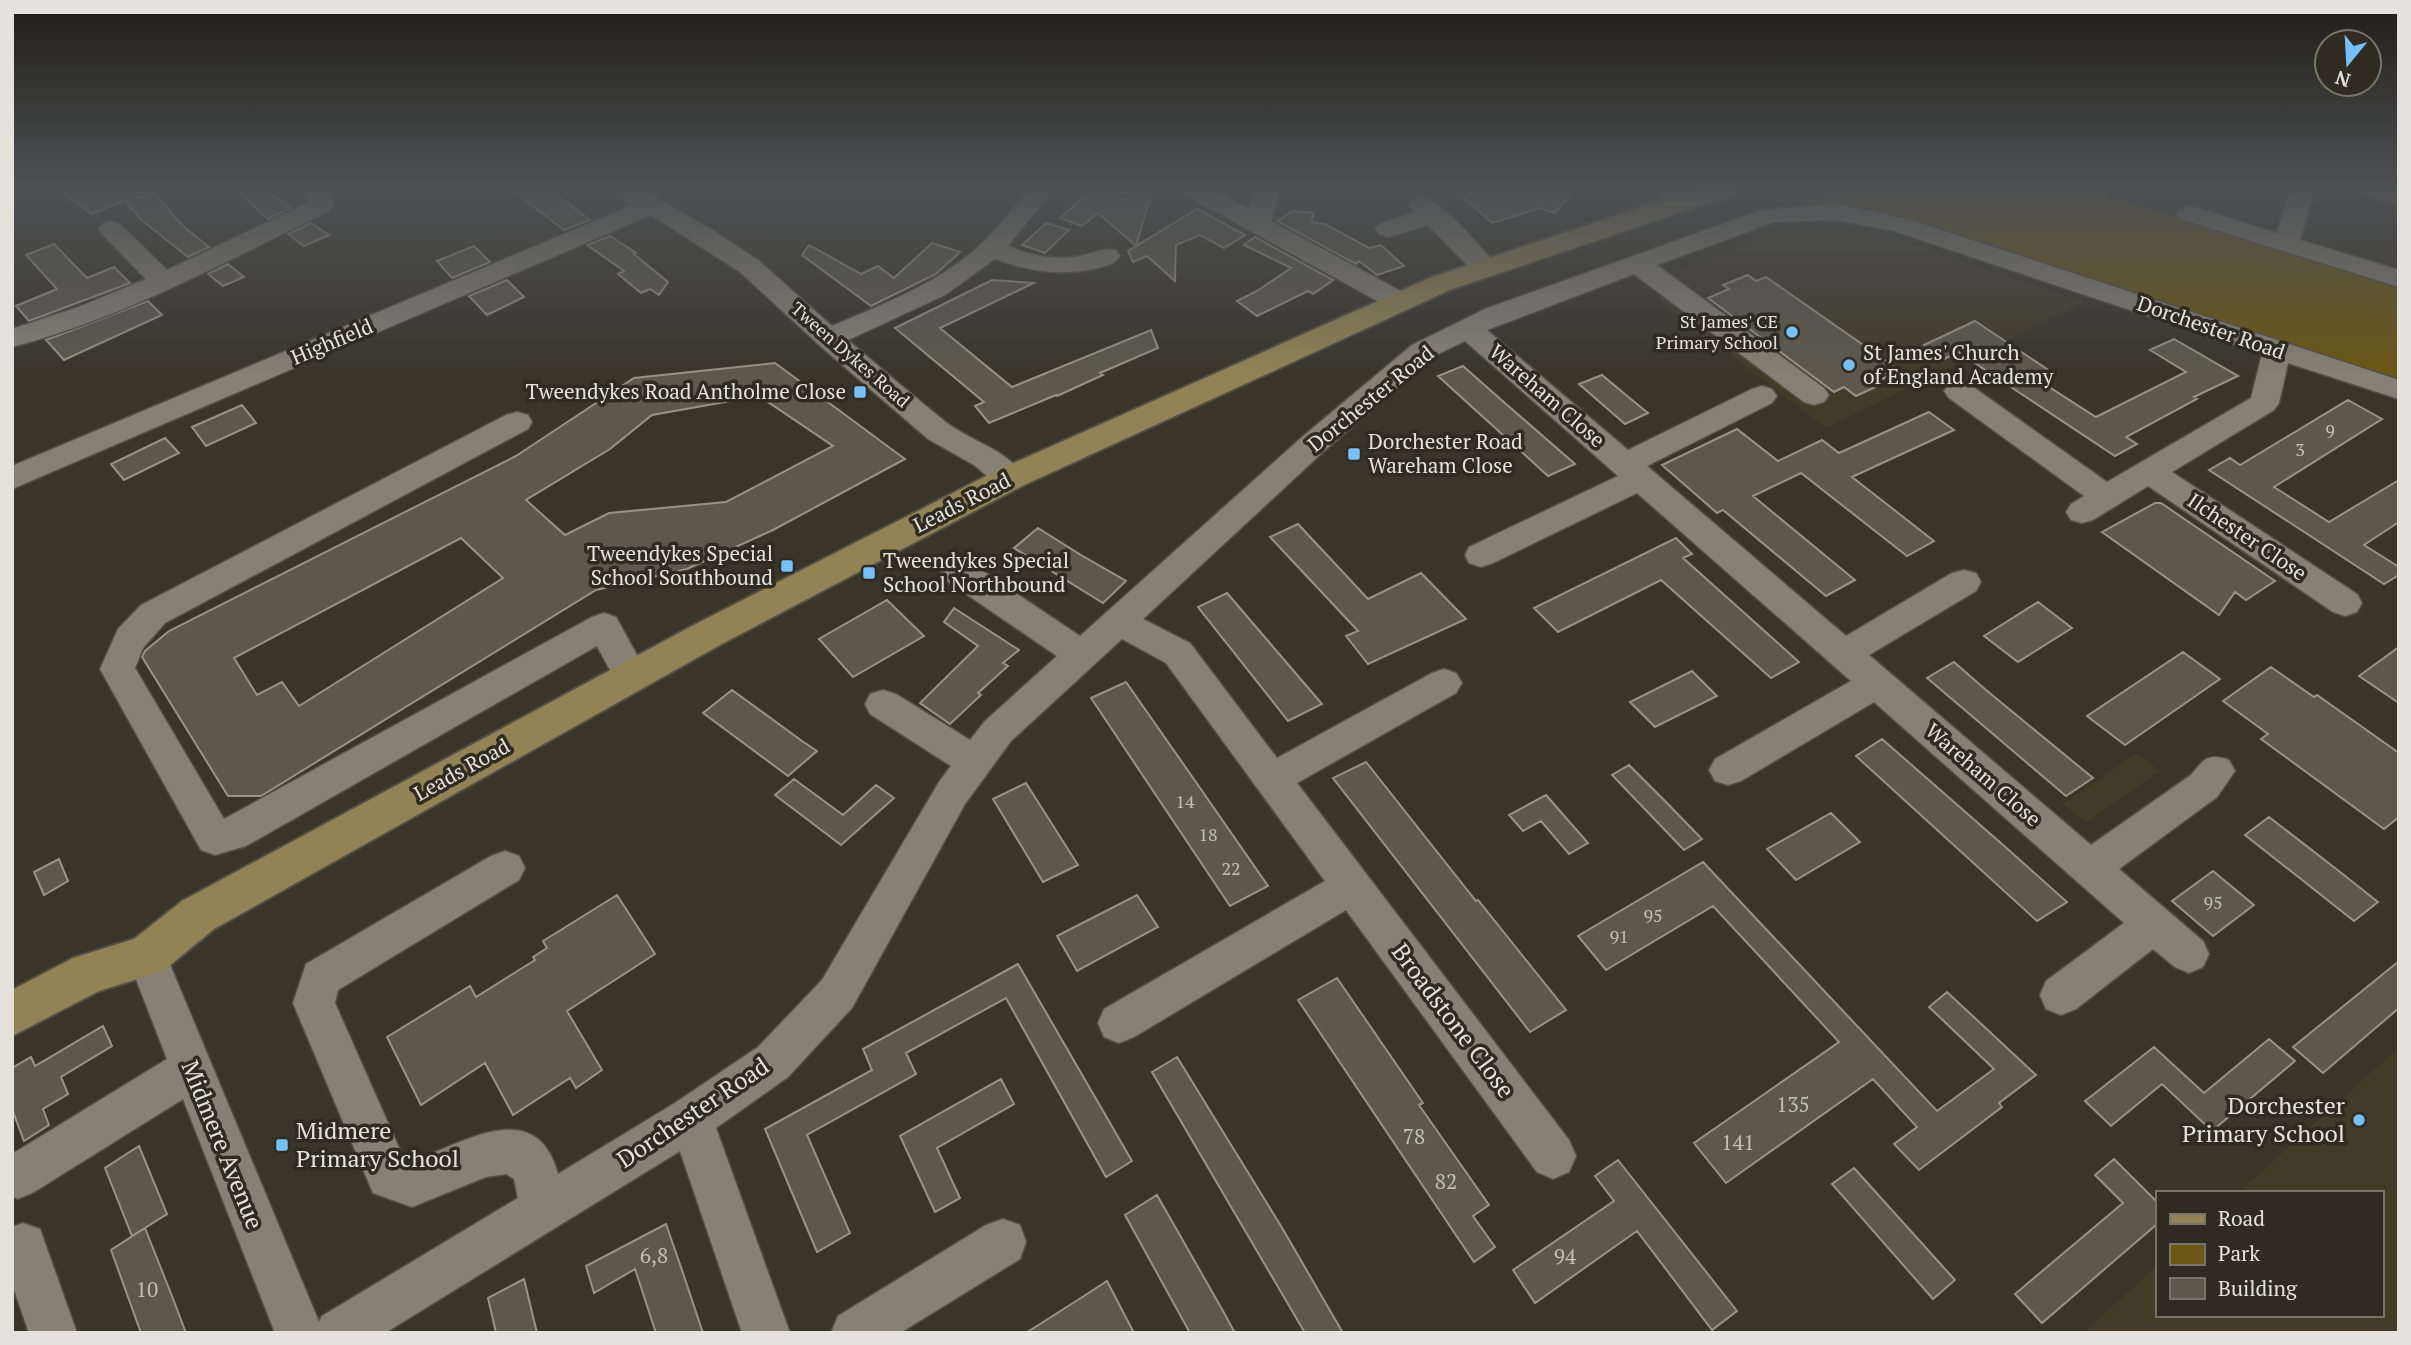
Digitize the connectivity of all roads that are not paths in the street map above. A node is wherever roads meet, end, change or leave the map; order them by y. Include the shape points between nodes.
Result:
1 (124, 250) edge
2 (227, 250) edge
3 (516, 250) edge
4 (726, 250) edge
5 (990, 250) edge
6 (993, 250) edge
7 (1304, 250) edge
8 (1467, 250) edge
9 (1531, 250) edge
10 (1674, 250) edge
11 (1976, 250) edge
12 (2305, 250) edge
13 (1108, 255) dead end
14 (1637, 263) junction
15 (1485, 268) junction
16 (2399, 279) edge
17 (162, 280) junction
18 (1400, 302) junction
19 (1469, 329) junction
20 (12, 338) edge
21 (828, 338) junction
22 (2277, 350) junction
23 (2399, 390) edge
24 (1959, 391) dead end
25 (1814, 395) dead end
26 (1762, 396) dead end
27 (517, 422) dead end
28 (1633, 471) junction
29 (2149, 471) junction
30 (12, 478) edge
31 (1010, 478) junction
32 (1481, 555) dead end
33 (956, 570) dead end
34 (1964, 582) dead end
35 (2345, 603) dead end
36 (1119, 620) junction
37 (1843, 654) junction
38 (1082, 655) junction
39 (631, 677) junction
40 (1877, 683) junction
41 (1444, 684) dead end
42 (883, 704) dead end
43 (975, 762) junction
44 (1728, 770) dead end
45 (2216, 771) dead end
46 (1272, 779) junction
47 (505, 868) dead end
48 (2090, 868) junction
49 (1352, 886) junction
50 (2154, 924) junction
51 (2189, 954) dead end
52 (147, 956) junction
53 (2061, 995) dead end
54 (12, 1014) edge
55 (1119, 1023) dead end
56 (191, 1069) junction
57 (691, 1119) junction
58 (1553, 1156) dead end
59 (18, 1176) dead end
60 (544, 1209) junction
61 (1003, 1242) dead end
62 (23, 1246) dead end
63 (53, 1333) edge
64 (299, 1333) edge
65 (340, 1333) edge
66 (766, 1333) edge
67 (855, 1333) edge

1 - 17 street
2 - 17 street
3 - 30 street, Highfield
4 - 21 street, Tween Dykes Road via 749,265
5 - 21 street via 959,275
6 - 13 street via 1053,267 1088,264
7 - 18 street
8 - 15 street
9 - 15 main road, Leads Road
10 - 14 street, Dorchester Road
11 - 22 street, Dorchester Road
12 - 16 street
14 - 19 street, Dorchester Road
14 - 25 street
15 - 18 main road, Leads Road
17 - 20 street via 50,328
18 - 31 main road, Leads Road
19 - 28 street, Wareham Close
19 - 36 street, Dorchester Road via 1422,351
21 - 31 street, Tween Dykes Road via 939,432
22 - 23 street, Dorchester Road
22 - 29 street via 2264,403
24 - 29 street via 2094,504
26 - 28 street, Wareham Close
27 - 39 street via 153,614 123,647 117,669 215,838 232,834 604,626
28 - 32 street, Wareham Close
28 - 37 street, Wareham Close
29 - 35 street, Ilchester Close
31 - 39 main road, Leads Road
33 - 38 street
34 - 37 street
36 - 38 street, Dorchester Road
36 - 46 street, Broadstone Close via 1178,653
37 - 40 street, Wareham Close
38 - 43 street, Dorchester Road via 998,731
39 - 52 main road, Leads Road via 198,915
40 - 44 street
40 - 48 street, Wareham Close
41 - 46 street
42 - 43 street
43 - 57 street, Dorchester Road via 952,793 837,994 773,1062
45 - 48 street via 2204,786
46 - 49 street, Broadstone Close
47 - 60 street via 321,978 314,1003 389,1177 412,1184 484,1155 512,1150 533,1166
48 - 50 street, Wareham Close
49 - 55 street
49 - 58 street, Broadstone Close
50 - 51 street, Wareham Close
50 - 53 street
52 - 54 main road, Leads Road via 89,973
52 - 56 street, Midmere Avenue
56 - 59 street
56 - 64 street, Midmere Avenue
57 - 60 street, Dorchester Road
57 - 66 street
60 - 65 street, Dorchester Road
61 - 67 street
62 - 63 street

